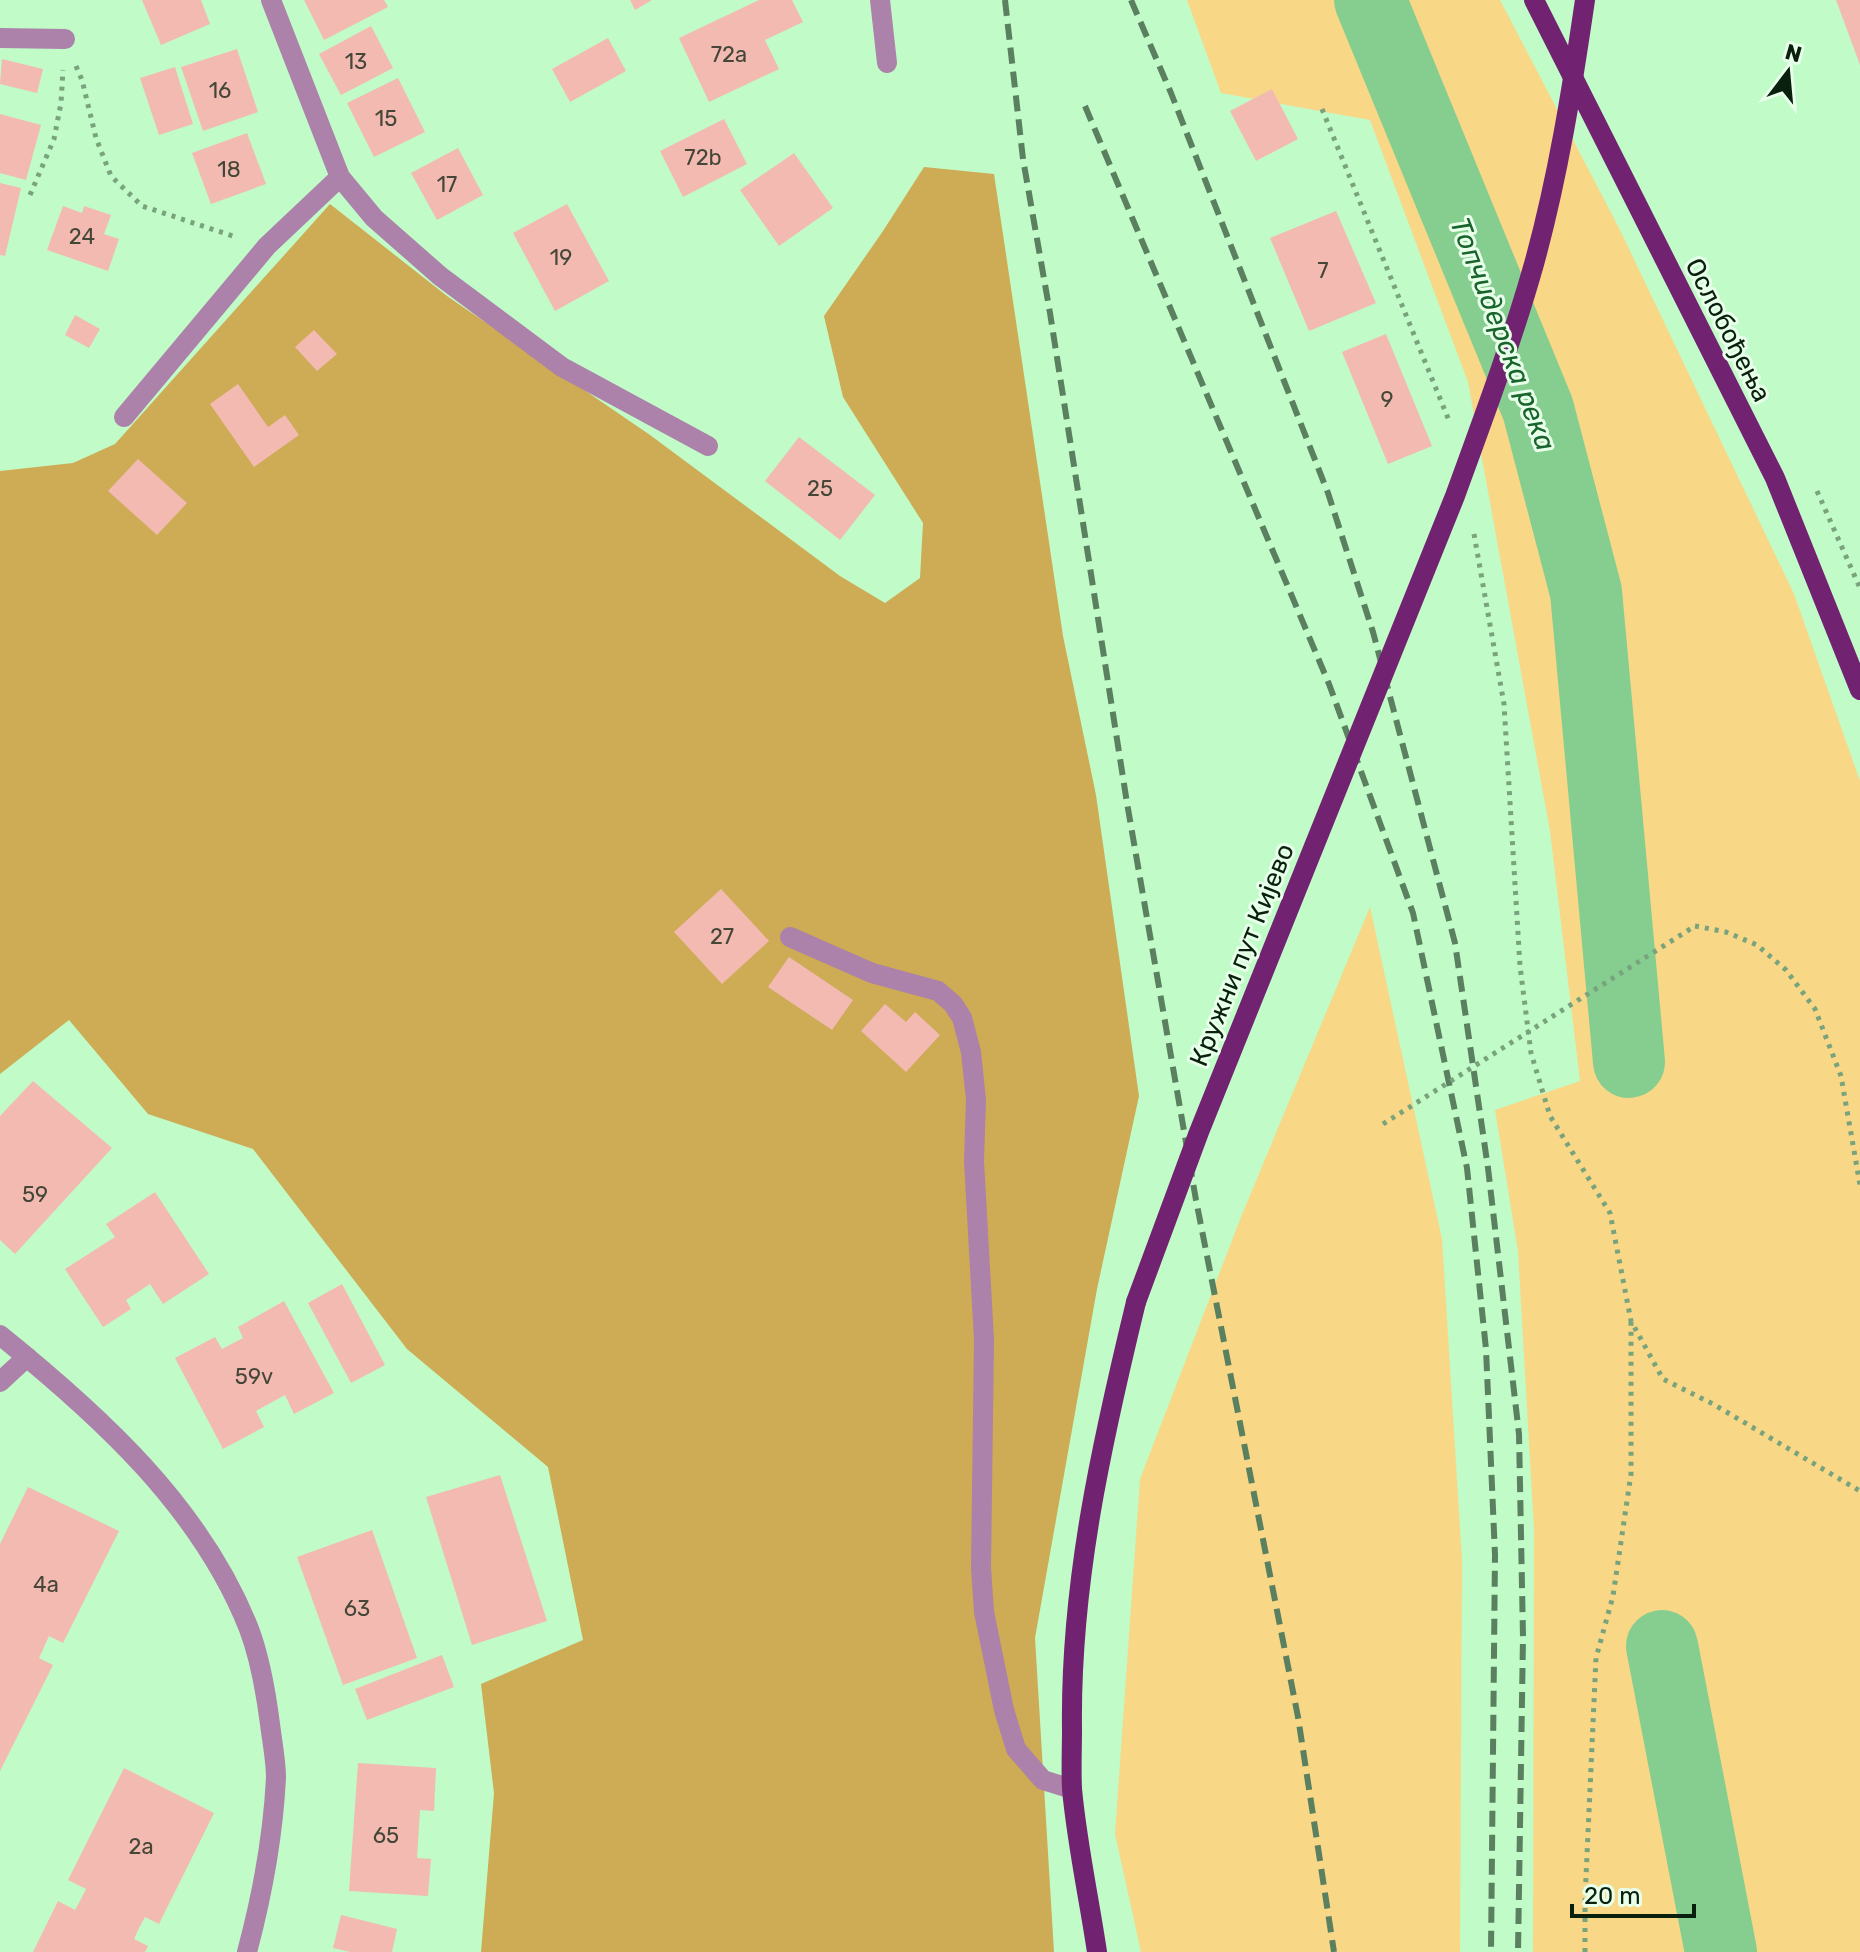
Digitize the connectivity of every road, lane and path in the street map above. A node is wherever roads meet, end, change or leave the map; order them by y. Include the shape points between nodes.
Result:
1 (271, 0) edge
2 (880, 0) edge
3 (1534, 0) edge
4 (1585, 0) edge
5 (0, 38) edge
6 (65, 39) dead end
7 (887, 63) dead end
8 (64, 64) dead end
9 (82, 80) dead end
10 (1322, 109) dead end
11 (340, 177) junction
12 (30, 195) dead end
13 (267, 246) junction
14 (124, 417) dead end
15 (1453, 432) dead end
16 (708, 446) dead end
17 (1472, 523) dead end
18 (1860, 690) edge
19 (790, 937) dead end
20 (1383, 1124) dead end
21 (1860, 1185) edge
22 (1631, 1321) junction
23 (0, 1335) edge
24 (27, 1357) junction
25 (0, 1382) edge
26 (1860, 1491) edge
27 (1072, 1789) junction
28 (247, 1952) edge
29 (1097, 1952) edge
30 (1585, 1952) edge

1 - 11 street
2 - 7 street
3 - 18 main road, Ослобођења via 1775,478
4 - 27 main road, Кружни пут Кијево, bridge via 1565,130 1534,264 1490,397 1136,1302 1084,1552 1071,1689
5 - 6 street
8 - 12 path via 54,139
9 - 13 path via 111,176 142,206
10 - 15 path
11 - 13 street
11 - 16 street via 374,218 429,267 562,367
13 - 14 street
17 - 22 path via 1504,704 1520,966 1531,1053 1550,1116 1610,1213
19 - 27 street via 872,973 938,991 953,1004 968,1036 976,1100 974,1161 984,1340 984,1612 1016,1749 1043,1780
20 - 21 path, bridge via 1695,926 1757,945 1786,970 1815,1009 1841,1076
22 - 26 path via 1663,1379
22 - 30 path via 1631,1474 1613,1596 1596,1658
23 - 24 street
24 - 25 street
24 - 28 street via 158,1481 194,1526 250,1630 276,1776
27 - 29 main road, Кружни пут Кијево

